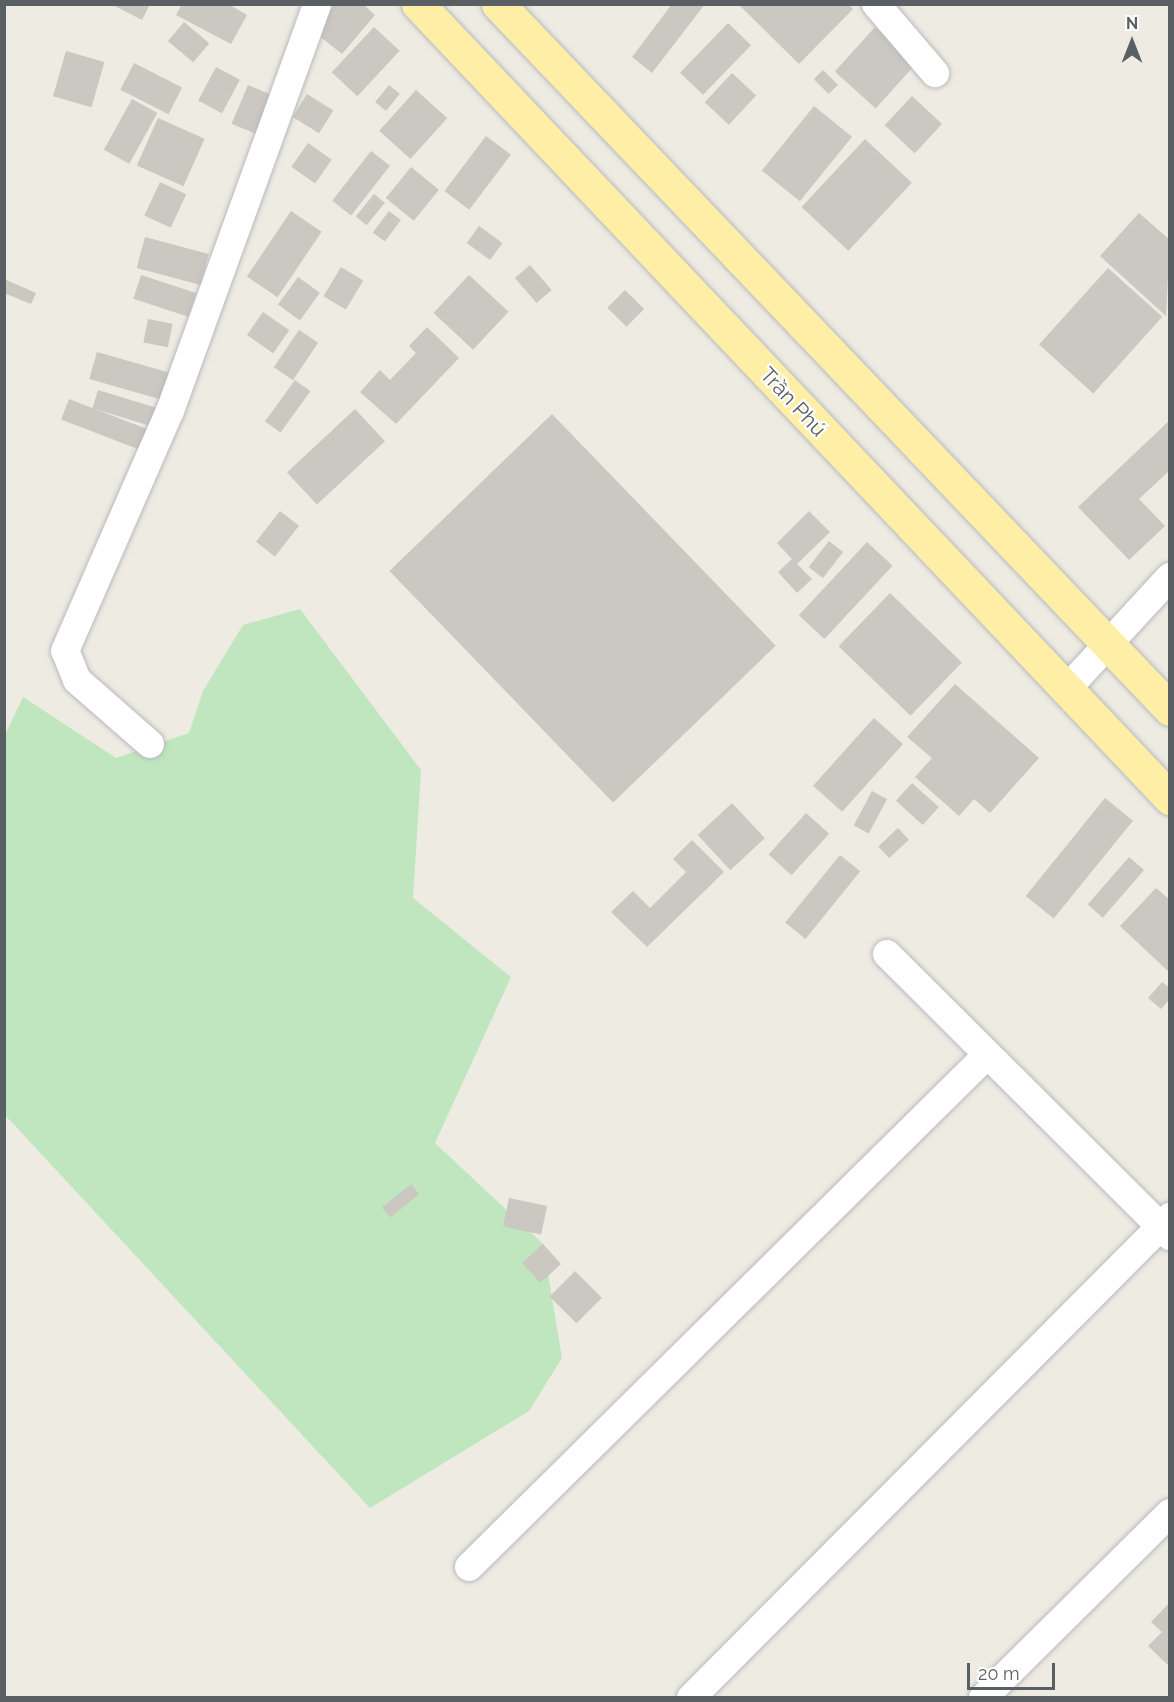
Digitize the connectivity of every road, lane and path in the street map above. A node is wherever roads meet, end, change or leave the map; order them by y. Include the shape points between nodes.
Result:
1 (317, 4) edge
2 (418, 4) edge
3 (498, 4) edge
4 (876, 4) edge
5 (935, 73) dead end
6 (1170, 577) edge
7 (1108, 644) junction
8 (1065, 691) junction
9 (1170, 709) edge
10 (150, 744) dead end
11 (1170, 798) edge
12 (887, 954) dead end
13 (987, 1055) junction
14 (1166, 1226) edge
15 (1170, 1513) edge
16 (469, 1567) dead end
17 (691, 1698) edge
18 (983, 1698) edge

1 - 10 street via 170,411 65,651 77,680
2 - 8 main road, Trần Phú
3 - 7 main road
4 - 5 street
6 - 7 street
7 - 8 street
7 - 9 main road
8 - 11 main road, Trần Phú
12 - 13 street
13 - 14 street
13 - 16 street
14 - 17 street
15 - 18 street

